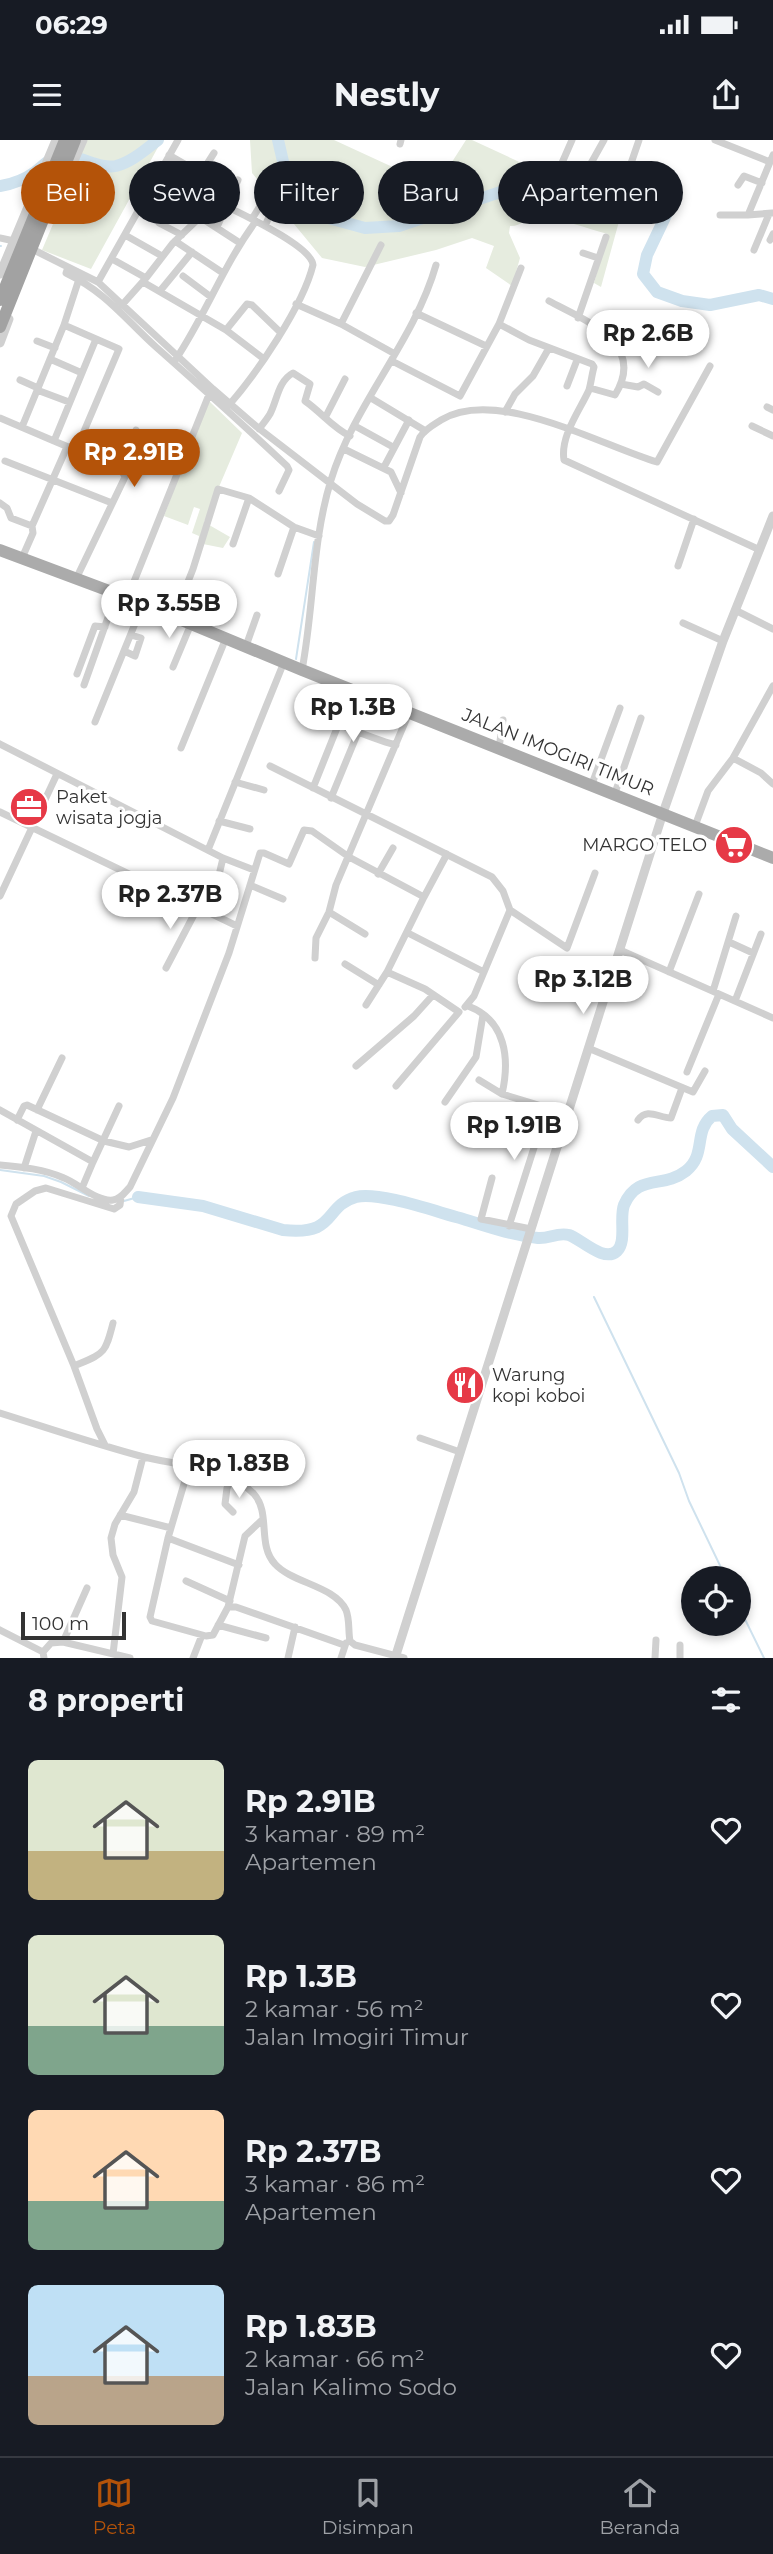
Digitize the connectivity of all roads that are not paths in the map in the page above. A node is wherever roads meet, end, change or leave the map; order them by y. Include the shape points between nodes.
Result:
1 (56, 140) edge
2 (65, 140) edge
3 (80, 140) edge
4 (178, 140) edge
5 (572, 140) edge
6 (604, 140) edge
7 (639, 140) edge
8 (715, 140) edge
9 (214, 153) dead end
10 (169, 155) junction
11 (771, 159) edge
12 (52, 161) edge
13 (58, 161) edge
14 (67, 161) edge
15 (166, 161) edge
16 (179, 161) edge
17 (209, 161) edge
18 (562, 161) edge
19 (592, 161) edge
20 (632, 161) edge
21 (769, 176) edge
22 (762, 183) junction
23 (737, 185) dead end
24 (771, 213) edge
25 (240, 214) edge
26 (720, 215) dead end
27 (748, 215) junction
28 (254, 220) joint
29 (26, 224) edge
30 (34, 224) edge
31 (36, 224) edge
32 (41, 224) edge
33 (131, 224) edge
34 (161, 224) edge
35 (193, 224) edge
36 (211, 224) edge
37 (218, 224) edge
38 (261, 224) edge
39 (264, 226) joint
40 (217, 227) junction
41 (125, 235) junction
42 (182, 235) junction
43 (606, 237) dead end
44 (0, 238) edge
45 (14, 241) junction
46 (175, 241) junction
47 (240, 243) junction
48 (381, 245) dead end
49 (754, 250) dead end
50 (36, 251) junction
51 (192, 252) junction
52 (583, 253) dead end
53 (162, 256) junction
54 (598, 258) junction
55 (112, 259) junction
56 (436, 265) dead end
57 (521, 268) dead end
58 (68, 269) junction
59 (223, 273) junction
60 (0, 274) edge
61 (183, 276) dead end
62 (79, 279) junction
63 (145, 280) junction
64 (98, 282) junction
65 (160, 291) junction
66 (211, 297) junction
67 (0, 300) edge
68 (549, 301) dead end
69 (296, 304) junction
70 (122, 305) junction
71 (416, 313) junction
72 (203, 316) junction
73 (578, 318) junction
74 (341, 324) junction
75 (499, 324) junction
76 (64, 325) junction
77 (0, 327) edge
78 (226, 330) junction
79 (280, 332) junction
80 (96, 339) junction
81 (37, 341) dead end
82 (0, 343) edge
83 (486, 346) junction
84 (55, 348) junction
85 (548, 348) junction
86 (394, 357) junction
87 (50, 359) junction
88 (264, 359) junction
89 (176, 360) junction
90 (577, 360) junction
91 (710, 366) dead end
92 (82, 373) junction
93 (345, 379) dead end
94 (20, 380) dead end
95 (621, 384) junction
96 (567, 386) dead end
97 (590, 388) junction
98 (38, 389) junction
99 (211, 391) junction
100 (658, 393) dead end
101 (460, 396) junction
102 (371, 398) junction
103 (69, 402) junction
104 (228, 406) junction
105 (506, 412) junction
106 (452, 413) junction
107 (326, 416) junction
108 (0, 418) edge
109 (409, 420) junction
110 (355, 426) junction
111 (752, 426) dead end
112 (22, 428) junction
113 (255, 429) junction
114 (570, 429) junction
115 (136, 430) dead end
116 (424, 430) junction
117 (350, 436) junction
118 (773, 436) edge
119 (54, 441) junction
120 (67, 447) junction
121 (393, 447) junction
122 (344, 449) junction
123 (76, 450) junction
124 (282, 454) junction
125 (5, 461) dead end
126 (384, 467) junction
127 (121, 468) junction
128 (52, 480) junction
129 (330, 483) junction
130 (279, 491) dead end
131 (401, 493) junction
132 (249, 498) junction
133 (0, 503) edge
134 (111, 503) junction
135 (773, 516) edge
136 (694, 519) junction
137 (33, 526) junction
138 (294, 527) junction
139 (319, 536) junction
140 (0, 541) edge
141 (233, 544) dead end
142 (0, 550) edge
143 (760, 550) junction
144 (24, 554) junction
145 (678, 566) dead end
146 (278, 575) dead end
147 (78, 576) junction
148 (130, 599) junction
149 (735, 610) junction
150 (257, 615) dead end
151 (174, 617) junction
152 (683, 623) dead end
153 (191, 624) junction
154 (105, 627) junction
155 (773, 629) edge
156 (131, 635) junction
157 (226, 638) junction
158 (723, 640) junction
159 (246, 646) junction
160 (124, 651) junction
161 (292, 665) junction
162 (173, 667) dead end
163 (77, 674) dead end
164 (85, 685) dead end
165 (773, 686) edge
166 (620, 708) dead end
167 (410, 713) junction
168 (318, 716) dead end
169 (641, 718) dead end
170 (503, 720) dead end
171 (95, 722) dead end
172 (339, 723) junction
173 (359, 730) junction
174 (0, 744) edge
175 (396, 745) junction
176 (181, 748) dead end
177 (499, 748) junction
178 (733, 758) junction
179 (270, 766) dead end
180 (57, 774) junction
181 (235, 782) junction
182 (592, 784) junction
183 (773, 784) edge
184 (313, 788) junction
185 (264, 790) dead end
186 (615, 793) junction
187 (331, 798) junction
188 (0, 812) edge
189 (663, 813) junction
190 (367, 816) junction
191 (219, 821) junction
192 (695, 826) junction
193 (33, 827) junction
194 (250, 829) dead end
195 (393, 848) dead end
196 (208, 850) junction
197 (447, 854) junction
198 (349, 857) junction
199 (223, 858) junction
200 (773, 858) edge
201 (254, 870) junction
202 (595, 873) dead end
203 (378, 874) junction
204 (250, 885) junction
205 (699, 894) dead end
206 (0, 896) edge
207 (424, 897) junction
208 (283, 899) dead end
209 (198, 907) junction
210 (510, 910) junction
211 (329, 912) junction
212 (210, 913) junction
213 (736, 916) dead end
214 (237, 926) junction
215 (408, 933) junction
216 (365, 934) dead end
217 (761, 934) dead end
218 (729, 942) junction
219 (620, 950) junction
220 (753, 953) junction
221 (315, 958) dead end
222 (345, 964) dead end
223 (166, 968) dead end
224 (387, 972) junction
225 (484, 972) junction
226 (668, 972) junction
227 (379, 985) junction
228 (716, 993) junction
229 (433, 995) junction
230 (734, 1001) junction
231 (366, 1005) dead end
232 (467, 1006) junction
233 (458, 1012) junction
234 (483, 1015) junction
235 (773, 1018) edge
236 (588, 1048) junction
237 (62, 1058) dead end
238 (356, 1066) dead end
239 (705, 1071) dead end
240 (687, 1072) dead end
241 (478, 1080) dead end
242 (397, 1086) dead end
243 (682, 1088) junction
244 (502, 1094) junction
245 (445, 1102) dead end
246 (119, 1106) dead end
247 (547, 1107) junction
248 (0, 1110) edge
249 (37, 1110) junction
250 (568, 1114) junction
251 (17, 1120) junction
252 (638, 1120) dead end
253 (36, 1131) junction
254 (151, 1140) junction
255 (104, 1141) junction
256 (93, 1162) junction
257 (0, 1165) edge
258 (24, 1168) junction
259 (492, 1178) dead end
260 (82, 1188) junction
261 (121, 1199) junction
262 (510, 1226) junction
263 (530, 1229) junction
264 (113, 1323) dead end
265 (74, 1366) junction
266 (0, 1413) edge
267 (420, 1438) dead end
268 (105, 1445) junction
269 (460, 1452) junction
270 (144, 1457) junction
271 (189, 1466) junction
272 (231, 1479) junction
273 (233, 1512) dead end
274 (120, 1515) junction
275 (263, 1519) junction
276 (171, 1528) junction
277 (168, 1538) junction
278 (239, 1565) junction
279 (186, 1581) dead end
280 (87, 1588) dead end
281 (229, 1604) junction
282 (219, 1625) junction
283 (295, 1628) junction
284 (0, 1630) edge
285 (202, 1635) junction
286 (266, 1638) dead end
287 (656, 1640) dead end
288 (63, 1642) junction
289 (347, 1643) junction
290 (680, 1645) dead end
291 (44, 1655) edge
292 (117, 1656) edge
293 (130, 1658) edge
294 (193, 1658) edge
295 (288, 1658) edge
296 (341, 1658) edge
297 (398, 1658) edge
298 (655, 1658) edge
299 (680, 1658) edge

1 - 12 street
2 - 13 highway
3 - 14 highway
4 - 10 street
5 - 18 street
6 - 19 street
7 - 20 street
8 - 11 street
9 - 17 street
10 - 15 street
10 - 16 street
11 - 21 street
21 - 22 street
22 - 23 street via 744,176
22 - 27 street
24 - 27 street
24 - 49 street
25 - 28 street
26 - 27 street
28 - 47 street
29 - 45 street
30 - 67 highway
31 - 77 highway
32 - 50 street
33 - 41 street
34 - 42 street
35 - 42 street
36 - 40 street
37 - 40 street
38 - 39 street
39 - 69 street via 312,258 311,274
40 - 47 street
41 - 53 street
41 - 55 street
42 - 46 street
43 - 54 street
44 - 45 street
45 - 60 street
46 - 51 street
46 - 53 street
47 - 59 street
48 - 74 street
50 - 58 street
50 - 82 street
51 - 59 street
51 - 65 street
52 - 54 street
53 - 63 street
54 - 73 street
55 - 63 street
55 - 64 street
56 - 71 street
57 - 75 street
58 - 62 street
58 - 64 street
59 - 66 street
61 - 66 street
62 - 76 street
62 - 89 street
63 - 65 street
63 - 70 street
64 - 70 street
65 - 72 street
66 - 72 street
68 - 73 street
69 - 74 street
69 - 79 street
70 - 89 street
71 - 83 street
71 - 86 street
72 - 78 street
72 - 89 street
73 - 95 street via 615,342 622,353
74 - 86 street
75 - 83 street
75 - 85 street
76 - 80 street
76 - 84 street
78 - 79 street via 247,304
78 - 88 street
79 - 88 street
80 - 92 street
80 - 123 street via 119,349
81 - 84 street
83 - 101 street
84 - 87 street
85 - 90 street
85 - 105 street
86 - 101 street
86 - 102 street
87 - 92 street
87 - 98 street
88 - 104 street
89 - 99 street
90 - 96 street
90 - 97 street via 593,365
91 - 114 street via 657,462
92 - 103 street
93 - 107 street
94 - 98 street
95 - 97 street via 614,396
95 - 100 street via 644,384
97 - 114 street
98 - 103 street
98 - 112 street
99 - 104 street
99 - 148 street
101 - 106 street
102 - 109 street
102 - 110 street
103 - 119 street
104 - 113 street
105 - 106 street via 477,408
105 - 114 street
106 - 116 street
107 - 113 street via 305,401 310,384 291,373 270,414
107 - 117 street
108 - 112 street
109 - 116 street
109 - 121 street
110 - 117 street
110 - 121 street
111 - 118 street
112 - 119 street
113 - 124 street
114 - 136 street via 565,460
115 - 127 street
116 - 131 street
117 - 122 street
119 - 120 street
120 - 123 street
120 - 128 street
121 - 126 street
122 - 126 street
122 - 129 street
123 - 127 street
124 - 129 street
124 - 130 street via 289,470
125 - 128 street
126 - 131 street via 393,474
127 - 134 street via 125,477
128 - 134 street
128 - 137 street
129 - 131 street via 385,521 393,515
129 - 139 street
132 - 138 street
132 - 141 street
132 - 151 street via 218,489
133 - 137 street via 11,518
134 - 147 street
135 - 143 street
136 - 143 street
136 - 145 street
137 - 144 street
138 - 139 street
138 - 146 street
139 - 161 street
140 - 144 main road, JALAN IMOGIRI TIMUR
142 - 144 main road, JALAN IMOGIRI TIMUR
143 - 149 street
144 - 147 main road, JALAN IMOGIRI TIMUR
147 - 148 main road, JALAN IMOGIRI TIMUR
148 - 151 main road, JALAN IMOGIRI TIMUR
148 - 154 street
148 - 156 street
149 - 155 street
149 - 158 street
150 - 159 street
151 - 153 main road, JALAN IMOGIRI TIMUR
152 - 158 street
153 - 157 main road, JALAN IMOGIRI TIMUR
153 - 162 street
154 - 163 street via 95,626
154 - 164 street
156 - 160 street
156 - 160 street via 142,638 135,656
157 - 159 main road, JALAN IMOGIRI TIMUR
157 - 176 street
158 - 189 street
159 - 161 main road, JALAN IMOGIRI TIMUR
160 - 171 street
161 - 167 main road, JALAN IMOGIRI TIMUR
161 - 181 street
165 - 178 street
166 - 182 street
167 - 175 street
167 - 177 main road, JALAN IMOGIRI TIMUR
168 - 172 street
169 - 186 street
170 - 177 street
172 - 173 street
172 - 184 street
173 - 175 street
173 - 187 street
174 - 180 street
175 - 190 street
177 - 182 main road, JALAN IMOGIRI TIMUR
178 - 183 street
178 - 192 street via 708,791
179 - 184 street
180 - 193 street
180 - 196 street
181 - 185 street
181 - 191 street
182 - 186 main road, JALAN IMOGIRI TIMUR
184 - 187 street
186 - 189 main road, JALAN IMOGIRI TIMUR
187 - 190 street
188 - 193 street
189 - 192 main road, JALAN IMOGIRI TIMUR
189 - 219 street
190 - 197 street
190 - 198 street
191 - 194 street
191 - 196 street
192 - 200 main road, JALAN IMOGIRI TIMUR
193 - 206 street
193 - 209 street
195 - 203 street
196 - 199 street
197 - 207 street
197 - 210 street via 492,877
198 - 201 street via 304,830 289,864 262,852
198 - 203 street
198 - 211 street
199 - 201 street
199 - 212 street
201 - 204 street
202 - 210 street via 568,948
203 - 207 street
204 - 208 street
204 - 214 street
205 - 226 street
207 - 215 street
209 - 212 street
209 - 223 street
210 - 225 street
211 - 216 street
211 - 221 street via 316,938
212 - 214 street
213 - 218 street
214 - 254 street via 173,1098
215 - 224 street
215 - 225 street
217 - 220 street
218 - 220 street
218 - 228 street
219 - 226 street
219 - 236 street
220 - 230 street
222 - 227 street
224 - 227 street
224 - 229 street
225 - 232 street
226 - 228 street
227 - 231 street
228 - 230 street
228 - 240 street
229 - 233 street
229 - 238 street
230 - 235 street
232 - 233 street
232 - 234 street
233 - 242 street
234 - 244 street via 501,1037 507,1068
234 - 245 street via 475,1057
236 - 243 street
236 - 250 street
237 - 249 street
239 - 243 street via 695,1092
241 - 244 street
243 - 252 street via 671,1118 649,1113
244 - 247 street
246 - 255 street
247 - 250 street
247 - 262 street
248 - 251 street
249 - 251 street via 26,1105
249 - 255 street
250 - 263 street
251 - 253 street
253 - 256 street
253 - 258 street
254 - 255 street via 129,1147
254 - 261 street
255 - 256 street
256 - 260 street
257 - 258 street
258 - 260 street
259 - 262 street via 481,1219
260 - 261 street via 105,1199
261 - 265 street via 114,1209 46,1188 16,1204 12,1212 16,1232
262 - 263 street
263 - 269 street
264 - 265 street via 102,1353
265 - 268 street
266 - 268 street
267 - 269 street
268 - 270 street
269 - 297 street
270 - 271 street
270 - 274 street via 134,1492
271 - 272 street
271 - 276 street
272 - 273 street via 225,1504
272 - 275 street via 255,1495
274 - 276 street
274 - 292 street via 111,1538 122,1577
275 - 278 street via 245,1536
275 - 289 street via 265,1543 274,1564 341,1603 348,1614
276 - 277 street
277 - 278 street
277 - 285 street via 150,1618
278 - 281 street
279 - 281 street
280 - 288 street
281 - 282 street
281 - 283 street
282 - 285 street via 213,1635
282 - 286 street
283 - 289 street
283 - 295 street
284 - 291 street
285 - 294 street
287 - 298 street
288 - 291 street via 51,1643
288 - 292 street
289 - 296 street
289 - 297 street
290 - 299 street
292 - 293 street

